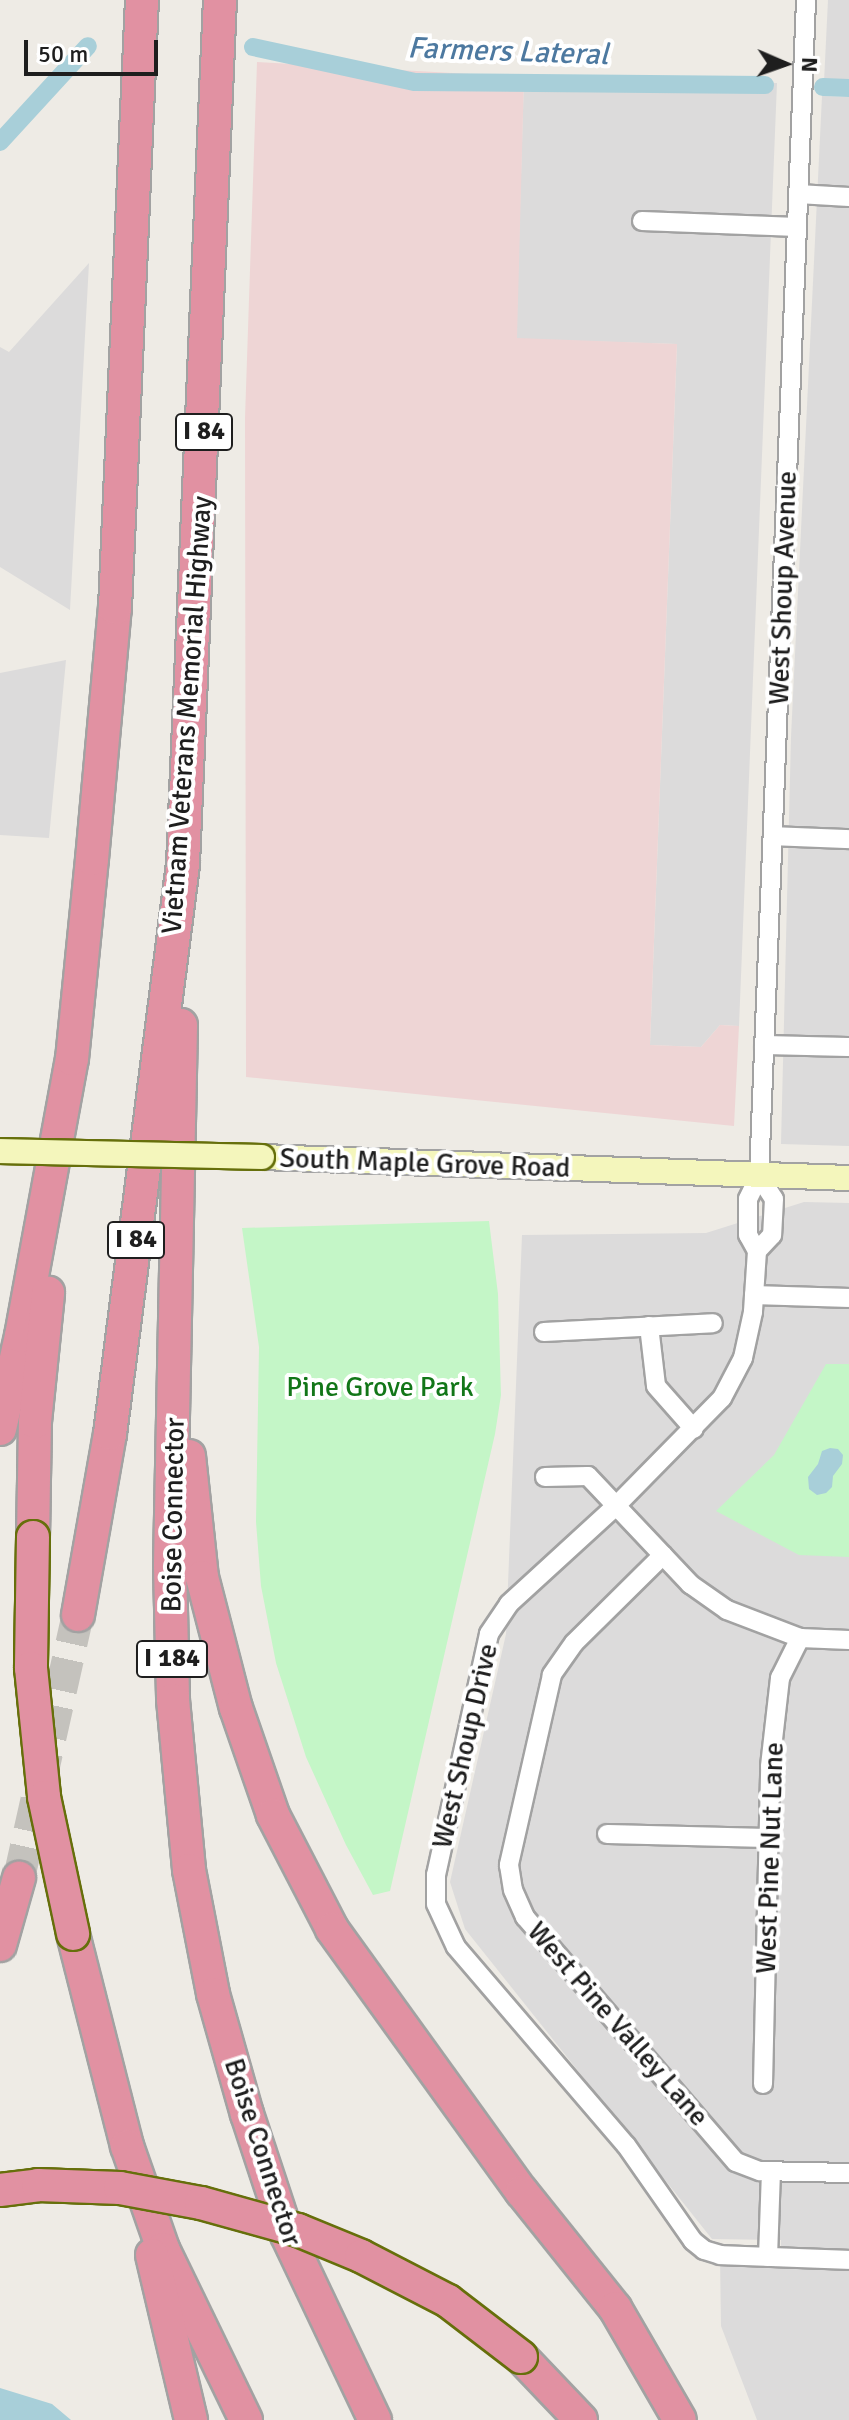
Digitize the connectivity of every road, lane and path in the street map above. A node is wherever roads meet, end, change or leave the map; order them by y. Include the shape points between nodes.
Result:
1 (142, 0) edge
2 (220, 0) edge
3 (806, 0) edge
4 (798, 194) junction
5 (849, 197) edge
6 (642, 221) dead end
7 (797, 227) junction
8 (773, 836) junction
9 (849, 839) edge
10 (183, 864) junction
11 (764, 1045) junction
12 (849, 1047) edge
13 (72, 1059) junction
14 (0, 1151) edge
15 (759, 1176) junction
16 (849, 1178) edge
17 (757, 1251) joint
18 (754, 1295) junction
19 (849, 1298) edge
20 (713, 1323) dead end
21 (649, 1326) junction
22 (544, 1332) dead end
23 (176, 1335) junction
24 (0, 1429) edge
25 (694, 1429) junction
26 (545, 1477) dead end
27 (618, 1504) junction
28 (663, 1555) junction
29 (78, 1615) tunnel mouth
30 (800, 1638) junction
31 (849, 1640) edge
32 (607, 1834) dead end
33 (768, 1838) junction
34 (19, 1878) tunnel mouth
35 (0, 1945) edge
36 (763, 2084) dead end
37 (127, 2146) junction
38 (771, 2171) junction
39 (849, 2173) edge
40 (0, 2190) edge
41 (768, 2257) junction
42 (849, 2260) edge
43 (191, 2420) edge
44 (246, 2420) edge
45 (375, 2420) edge
46 (581, 2420) edge
47 (680, 2420) edge

1 - 13 highway via 115,608
2 - 10 highway, Vietnam Veterans Memorial Highway / I 84
3 - 4 street, West Shoup Avenue
4 - 5 street
4 - 7 street, West Shoup Avenue
6 - 7 street
7 - 8 street, West Shoup Avenue
8 - 9 street
8 - 11 street, West Shoup Avenue
10 - 23 highway, Boise Connector / I 184
10 - 29 highway, Vietnam Veterans Memorial Highway / I 84 via 112,1418
11 - 12 street
11 - 15 street, West Shoup Avenue
13 - 24 highway
13 - 37 highway, bridge via 35,1422 31,1668 44,1797
14 - 15 main road, South Maple Grove Road, bridge
15 - 16 main road, South Maple Grove Road
15 - 17 street, West Shoup Avenue via 748,1199 748,1235
17 - 18 street, West Shoup Drive
18 - 19 street
18 - 25 street, West Shoup Drive via 743,1358 722,1398
20 - 21 street
21 - 22 street
21 - 25 street via 656,1386
23 - 45 highway, Boise Connector / I 184 via 173,1700 189,1870 213,1994 287,2235
23 - 47 highway via 202,1577 236,1708 273,1815 332,1929 522,2192 615,2308
25 - 27 street, West Shoup Drive
26 - 27 street via 588,1476
27 - 28 street
27 - 41 street, West Shoup Drive via 509,1604 489,1634 436,1875 436,1904 456,1947 626,2145 693,2241 720,2255
28 - 30 street via 690,1584 727,1610
28 - 38 street, West Pine Valley Lane via 574,1643 552,1675 509,1865 513,1890 525,1917 736,2162
30 - 31 street
30 - 33 street, West Pine Nut Lane via 780,1678
32 - 33 street
33 - 36 street, West Pine Nut Lane
34 - 35 highway
37 - 43 highway
37 - 44 highway via 163,2249
38 - 39 street, West Pine Valley Lane
38 - 41 street
40 - 46 highway, bridge via 38,2185 120,2188 201,2203 298,2230 448,2301 521,2357
41 - 42 street

